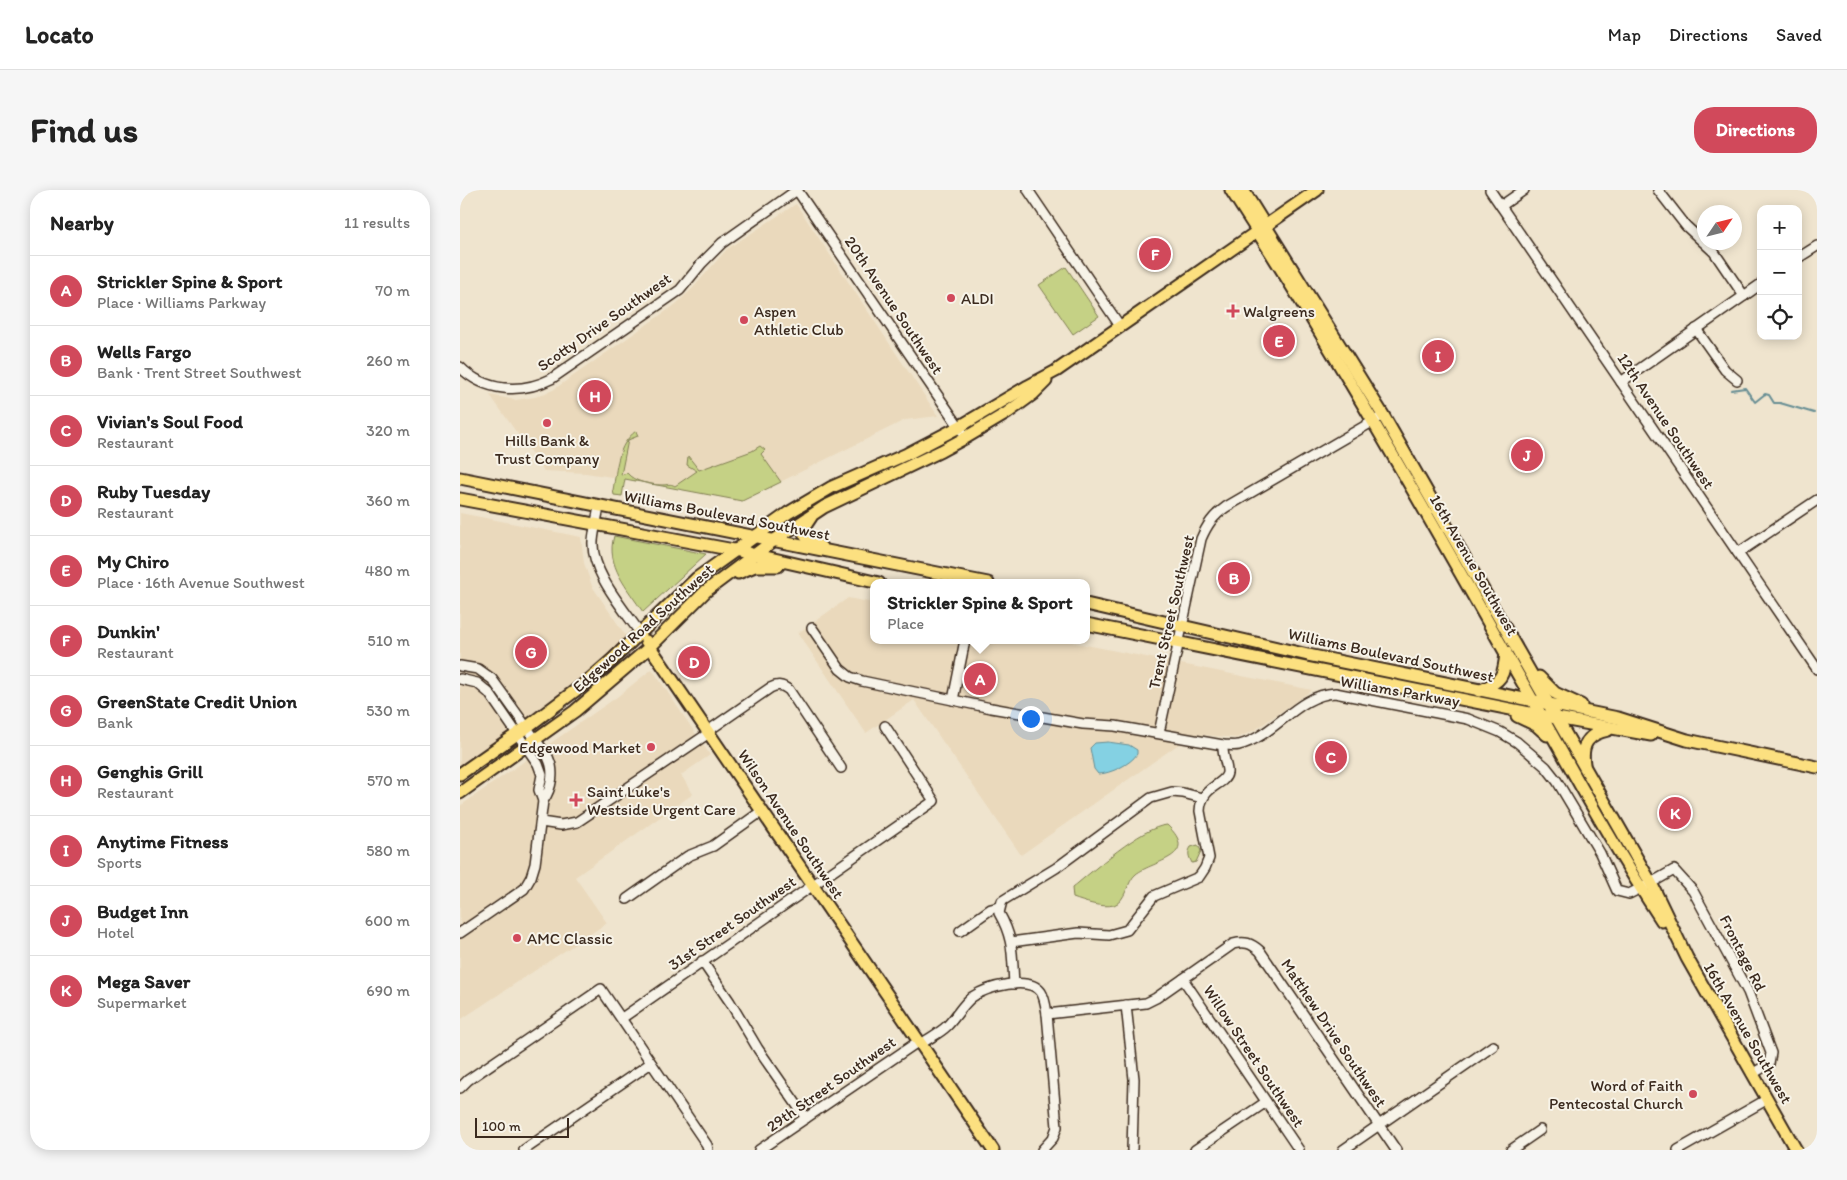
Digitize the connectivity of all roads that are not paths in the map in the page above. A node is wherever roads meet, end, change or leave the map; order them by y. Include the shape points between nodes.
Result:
1 (797, 190) edge
2 (1028, 190) edge
3 (1231, 190) edge
4 (1244, 190) edge
5 (1317, 190) edge
6 (1490, 190) edge
7 (1524, 190) edge
8 (1658, 190) edge
9 (1501, 206) junction
10 (1262, 228) junction
11 (1817, 246) edge
12 (1802, 255) edge
13 (1757, 287) edge
14 (1744, 296) junction
15 (1120, 326) junction
16 (1696, 329) junction
17 (460, 367) edge
18 (1056, 371) junction
19 (1737, 380) dead end
20 (1621, 382) junction
21 (1383, 415) junction
22 (1372, 422) junction
23 (959, 427) junction
24 (966, 438) junction
25 (460, 478) edge
26 (460, 499) edge
27 (1817, 500) edge
28 (599, 507) junction
29 (813, 514) junction
30 (596, 524) junction
31 (753, 537) junction
32 (773, 541) junction
33 (734, 550) junction
34 (831, 552) junction
35 (1738, 553) junction
36 (754, 555) junction
37 (808, 567) junction
38 (968, 579) edge
39 (870, 581) edge
40 (706, 591) junction
41 (1090, 605) edge
42 (1090, 625) edge
43 (1183, 626) junction
44 (812, 628) dead end
45 (640, 634) junction
46 (1180, 642) junction
47 (964, 644) edge
48 (650, 647) junction
49 (1506, 652) junction
50 (1523, 657) junction
51 (460, 666) edge
52 (1817, 669) edge
53 (460, 679) edge
54 (1479, 691) junction
55 (952, 700) junction
56 (1533, 701) junction
57 (1550, 704) junction
58 (1490, 705) junction
59 (1540, 716) junction
60 (1618, 718) junction
61 (1557, 719) junction
62 (885, 726) dead end
63 (527, 727) junction
64 (1611, 729) junction
65 (708, 732) junction
66 (517, 734) junction
67 (1159, 734) junction
68 (536, 740) junction
69 (1687, 740) junction
70 (1224, 745) junction
71 (526, 746) junction
72 (1562, 755) junction
73 (1584, 766) junction
74 (1817, 767) edge
75 (842, 768) dead end
76 (460, 774) edge
77 (460, 793) edge
78 (1202, 798) junction
79 (543, 801) junction
80 (762, 811) junction
81 (541, 822) junction
82 (812, 884) junction
83 (1646, 886) junction
84 (627, 899) dead end
85 (999, 907) junction
86 (960, 931) dead end
87 (460, 933) edge
88 (1011, 942) junction
89 (702, 962) junction
90 (1183, 979) junction
91 (1014, 984) junction
92 (1126, 1005) junction
93 (1047, 1014) junction
94 (622, 1018) junction
95 (920, 1043) junction
96 (1493, 1046) dead end
97 (651, 1062) junction
98 (1752, 1074) junction
99 (460, 1088) edge
100 (1766, 1100) junction
101 (1266, 1102) junction
102 (806, 1118) junction
103 (1379, 1125) junction
104 (1540, 1130) dead end
105 (1514, 1149) edge
106 (524, 1150) edge
107 (708, 1150) edge
108 (760, 1150) edge
109 (993, 1150) edge
110 (1042, 1150) edge
111 (1132, 1150) edge
112 (1196, 1150) edge
113 (1299, 1150) edge
114 (1344, 1150) edge
115 (1396, 1150) edge
116 (1678, 1150) edge
117 (1796, 1150) edge

1 - 17 street, Scotty Drive Southwest via 722,243 680,290 551,380 535,387 502,388 466,374
1 - 23 street, 20th Avenue Southwest
2 - 15 street
3 - 10 main road, 16th Avenue Southwest
4 - 10 main road, 16th Avenue Southwest
5 - 10 main road, Edgewood Road Southwest
6 - 9 street, 12th Avenue Southwest
7 - 9 street
8 - 14 street via 1686,226 1714,252
9 - 20 street, 12th Avenue Southwest
10 - 15 main road, Edgewood Road Southwest
10 - 21 main road, 16th Avenue Southwest
10 - 22 main road, 16th Avenue Southwest
11 - 12 street
13 - 14 street
14 - 16 street
15 - 18 main road, Edgewood Road Southwest
16 - 19 street via 1725,370
16 - 20 street
18 - 23 main road, Edgewood Road Southwest
18 - 24 main road, Edgewood Road Southwest via 1025,400
20 - 35 street, 12th Avenue Southwest
21 - 22 street, Trent Street Southwest
21 - 50 main road, 16th Avenue Southwest
22 - 43 street, Trent Street Southwest via 1214,516 1201,539
22 - 49 main road, 16th Avenue Southwest
23 - 24 street, 20th Avenue Southwest
23 - 31 main road, Edgewood Road Southwest via 818,494
24 - 29 main road, Edgewood Road Southwest
25 - 28 main road, Williams Boulevard Southwest
26 - 30 main road, Williams Boulevard Southwest
27 - 35 street
28 - 30 street, Wilson Avenue Southwest
28 - 31 main road, Williams Boulevard Southwest
29 - 32 main road, Edgewood Road Southwest
29 - 34 main road via 805,523 804,535
30 - 33 main road, Williams Boulevard Southwest
30 - 45 street, Wilson Avenue Southwest via 593,543 602,577
31 - 32 main road, Williams Boulevard Southwest
31 - 33 main road, Edgewood Road Southwest
32 - 34 main road, Williams Boulevard Southwest
32 - 36 main road, Edgewood Road Southwest
33 - 36 main road, Williams Boulevard Southwest
33 - 45 main road, Edgewood Road Southwest via 686,588
34 - 38 main road, Williams Boulevard Southwest
35 - 52 street, 12th Avenue Southwest
36 - 37 main road, Williams Boulevard Southwest
36 - 40 main road, Edgewood Road Southwest
37 - 39 main road, Williams Boulevard Southwest
37 - 40 main road via 755,566
40 - 48 main road, Edgewood Road Southwest
41 - 43 main road, Williams Boulevard Southwest
42 - 46 main road, Williams Boulevard Southwest
43 - 46 street, Trent Street Southwest
43 - 54 main road, Williams Boulevard Southwest
44 - 55 street, Williams Parkway via 840,669 850,677
45 - 48 main road, Wilson Avenue Southwest
45 - 63 main road, Edgewood Road Southwest via 588,681
46 - 58 main road, Williams Boulevard Southwest
46 - 67 street, Trent Street Southwest
47 - 55 street
48 - 65 main road, Wilson Avenue Southwest
48 - 68 main road, Edgewood Road Southwest
49 - 54 main road via 1501,678
49 - 56 main road, 16th Avenue Southwest
50 - 57 main road, 16th Avenue Southwest
50 - 60 main road via 1555,693
51 - 63 street via 478,670 492,679
53 - 66 street via 482,686 490,693
54 - 56 main road, Williams Boulevard Southwest
55 - 67 street, Williams Parkway
56 - 57 main road, Williams Boulevard Southwest
56 - 59 main road, 16th Avenue Southwest
57 - 60 main road, Williams Boulevard Southwest
57 - 61 main road, 16th Avenue Southwest
58 - 59 main road, Williams Boulevard Southwest
58 - 72 main road via 1536,725
59 - 61 main road, Williams Boulevard Southwest
59 - 72 main road, 16th Avenue Southwest
60 - 69 main road, Williams Boulevard Southwest
61 - 64 main road, Williams Boulevard Southwest
61 - 73 main road, 16th Avenue Southwest
62 - 82 street, 31st Street Southwest via 934,801
63 - 66 main road, Edgewood Road Southwest
63 - 68 street
64 - 69 main road, Williams Boulevard Southwest
64 - 73 main road via 1589,738 1582,754
65 - 75 street via 770,688 784,686
65 - 80 main road, Wilson Avenue Southwest
65 - 81 street via 577,822 561,825
66 - 71 street
66 - 76 main road, Edgewood Road Southwest
67 - 70 street, Williams Parkway
68 - 71 main road, Edgewood Road Southwest
68 - 79 street via 552,764 550,791
69 - 74 main road, Williams Boulevard Southwest
70 - 78 street via 1228,772
70 - 83 street, Williams Parkway via 1251,741 1315,697 1325,694 1335,693 1468,719 1517,742 1546,767 1579,816 1617,891 1629,894
71 - 77 main road, Edgewood Road Southwest
71 - 79 street via 541,770 539,790
72 - 83 main road, 16th Avenue Southwest
73 - 83 main road, 16th Avenue Southwest
78 - 85 street via 1172,792 1151,798 1056,868 1009,895
78 - 88 street via 1200,811 1209,858 1199,877 1154,896 1127,930 1119,933 1078,933
79 - 81 street
80 - 82 main road, Wilson Avenue Southwest
80 - 84 street via 713,846 688,856
81 - 87 street via 536,864 524,889
82 - 89 street, 31st Street Southwest
82 - 95 main road, Wilson Avenue Southwest
83 - 98 main road, 16th Avenue Southwest
83 - 98 street, Frontage Rd via 1674,870 1693,891 1748,992 1771,1053 1769,1064
85 - 86 street
85 - 88 street
88 - 91 street
89 - 94 street, 31st Street Southwest
89 - 102 street
90 - 92 street via 1146,1003
90 - 101 street, Willow Street Southwest
90 - 103 street, Matthew Drive Southwest via 1233,944 1253,944
91 - 93 street, 29th Street Southwest via 1037,988 1043,994
91 - 95 street, 29th Street Southwest via 972,997 946,1027
92 - 93 street
92 - 111 street via 1134,1079
93 - 110 street via 1057,1127 1053,1138
94 - 97 street
94 - 99 street via 601,989
95 - 102 street, 29th Street Southwest
95 - 109 main road, Wilson Avenue Southwest
96 - 103 street
97 - 106 street
97 - 107 street
98 - 100 main road, 16th Avenue Southwest
100 - 116 street
100 - 117 main road, 16th Avenue Southwest
101 - 112 street
101 - 113 street, Willow Street Southwest
102 - 108 street, 29th Street Southwest
103 - 114 street
103 - 115 street, Matthew Drive Southwest
104 - 105 street

